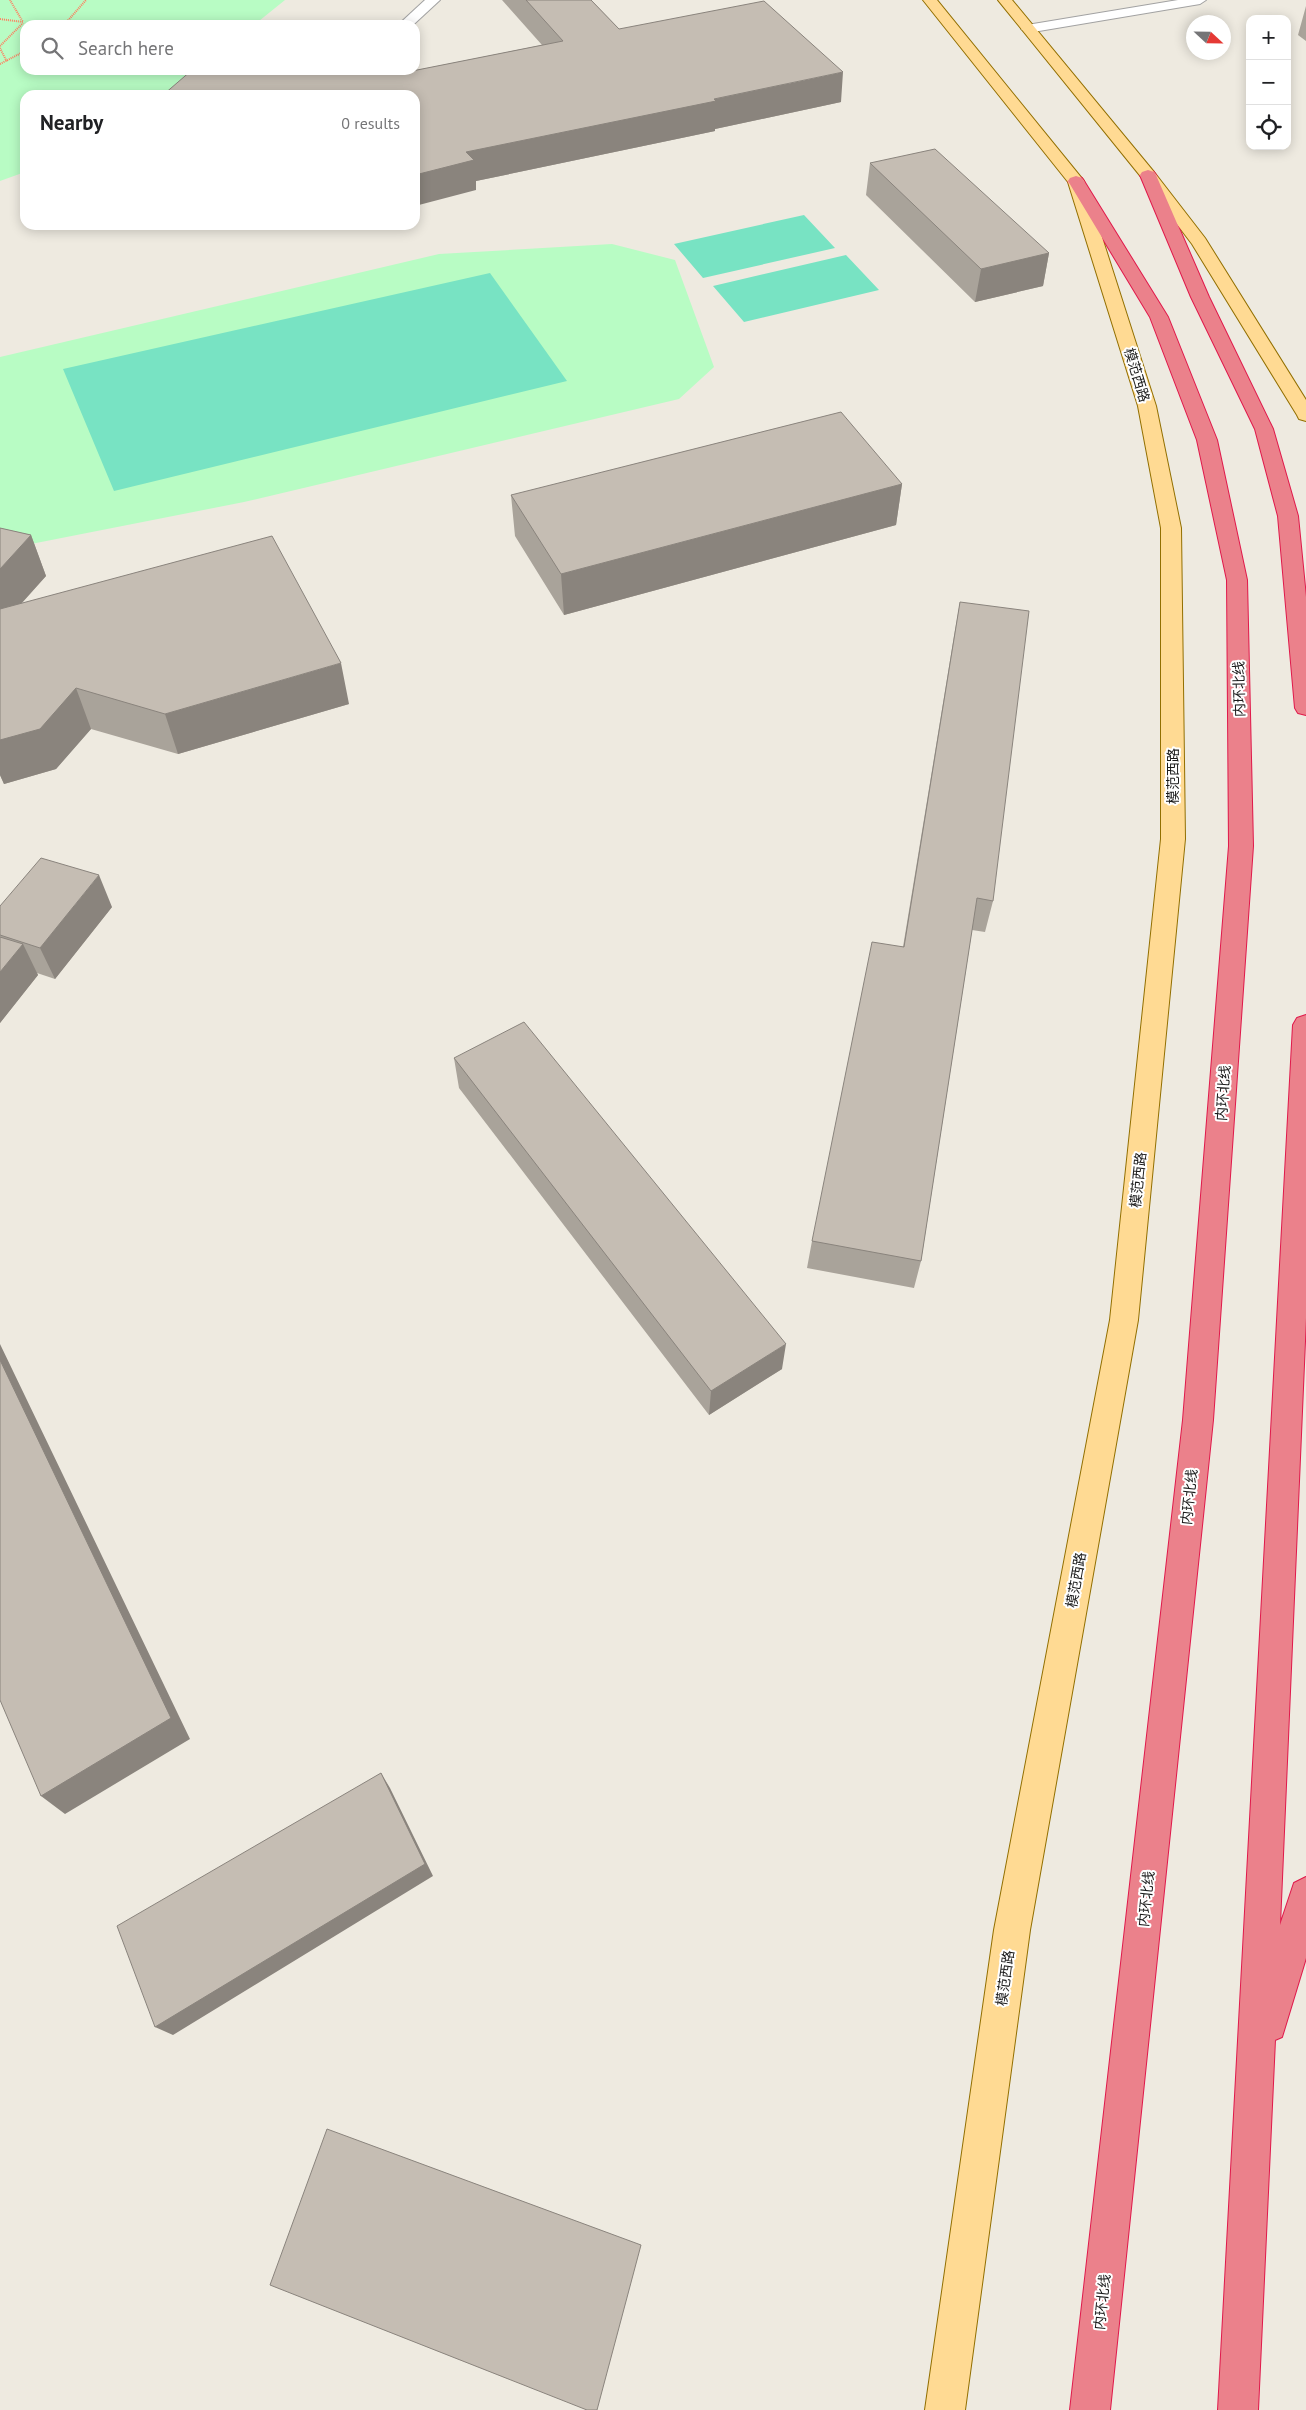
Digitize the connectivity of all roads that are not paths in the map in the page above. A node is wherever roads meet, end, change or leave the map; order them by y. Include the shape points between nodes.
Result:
1 (433, 0) edge
2 (930, 0) edge
3 (1005, 0) edge
4 (1200, 0) edge
5 (411, 20) edge
6 (1027, 29) junction
7 (1148, 175) junction
8 (1076, 181) junction
9 (1306, 416) edge
10 (1306, 708) edge
11 (1306, 1025) edge
12 (1306, 1895) edge
13 (1256, 2069) junction
14 (945, 2410) edge
15 (1090, 2410) edge
16 (1238, 2410) edge

1 - 5 street
2 - 8 main road, 模范西路
3 - 6 main road
4 - 6 lane
6 - 7 main road
7 - 9 main road via 1199,242
7 - 10 highway via 1200,297 1264,429 1288,516
8 - 14 main road, 模范西路 via 1147,406 1171,528 1173,839 1124,1320 1012,1930
8 - 15 highway, 内环北线 via 1159,317 1207,440 1237,580 1241,846 1198,1420
11 - 13 highway
12 - 13 highway
13 - 16 highway

